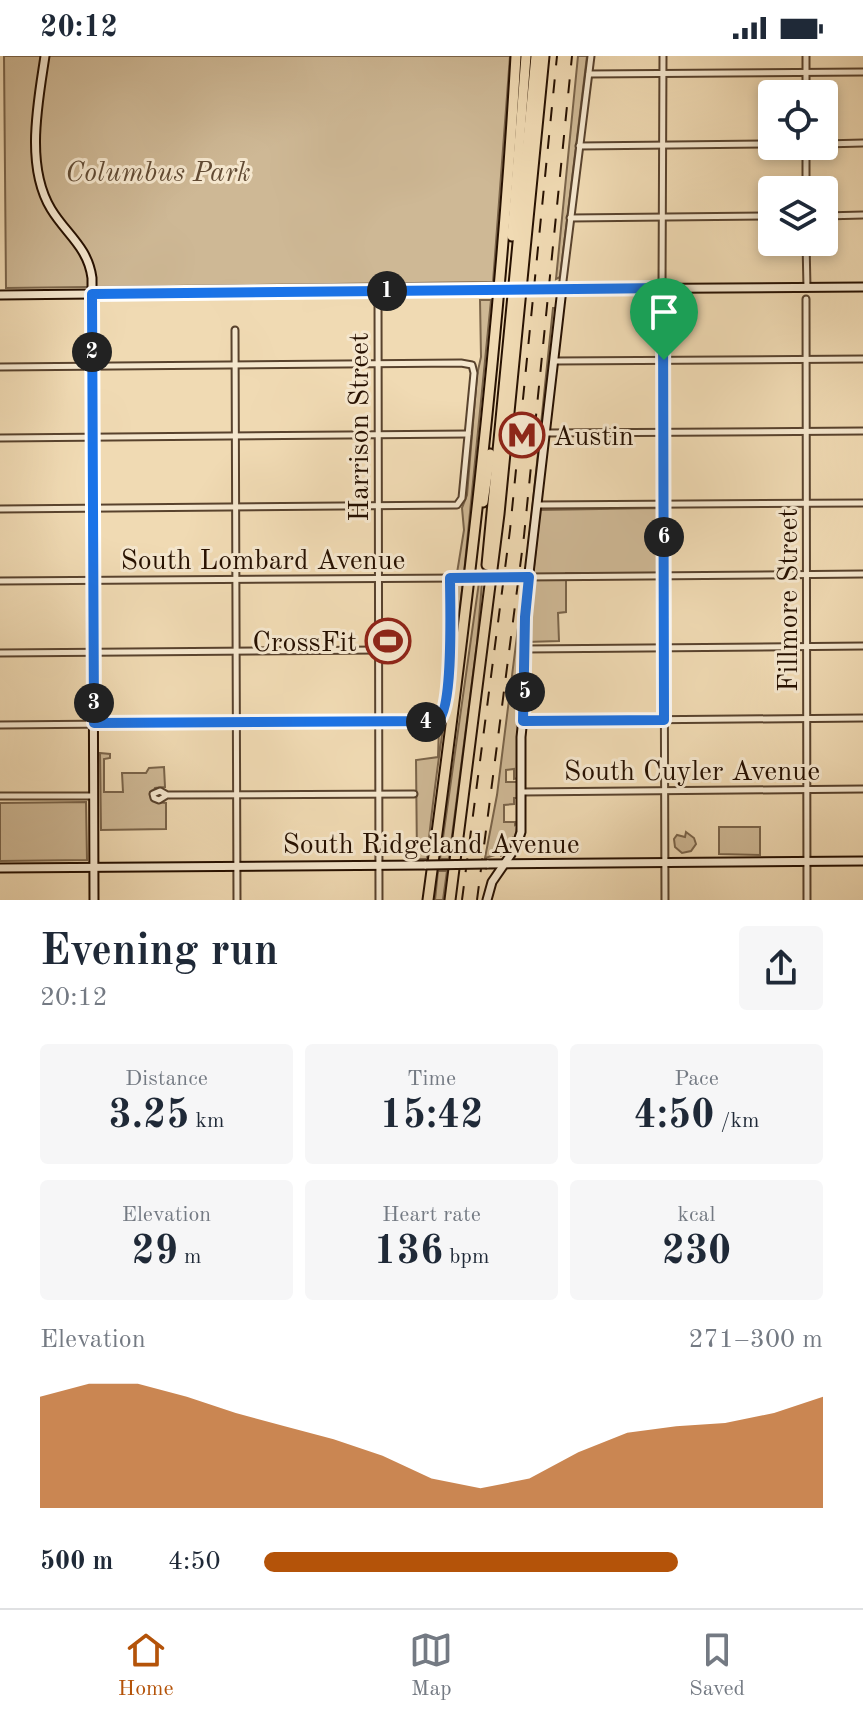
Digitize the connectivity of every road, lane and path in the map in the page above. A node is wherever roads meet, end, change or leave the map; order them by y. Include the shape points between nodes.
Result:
1 (45, 56) edge
2 (516, 56) edge
3 (526, 56) edge
4 (536, 56) edge
5 (544, 56) edge
6 (591, 56) edge
7 (663, 56) edge
8 (806, 56) edge
9 (806, 72) junction
10 (863, 72) edge
11 (663, 73) junction
12 (589, 74) junction
13 (806, 80) edge
14 (863, 143) edge
15 (758, 144) edge
16 (838, 144) edge
17 (663, 145) junction
18 (579, 146) junction
19 (863, 215) edge
20 (758, 216) edge
21 (838, 216) edge
22 (662, 217) junction
23 (570, 218) junction
24 (806, 256) edge
25 (863, 287) edge
26 (664, 288) junction
27 (807, 288) junction
28 (558, 289) junction
29 (510, 290) junction
30 (378, 291) junction
31 (92, 294) junction
32 (0, 295) edge
33 (806, 299) dead end
34 (235, 330) dead end
35 (806, 359) junction
36 (863, 359) edge
37 (664, 360) junction
38 (555, 361) junction
39 (378, 363) junction
40 (235, 365) junction
41 (92, 366) junction
42 (0, 367) edge
43 (806, 431) junction
44 (863, 431) edge
45 (663, 432) junction
46 (547, 433) junction
47 (468, 434) junction
48 (378, 435) junction
49 (235, 436) junction
50 (0, 438) edge
51 (92, 438) junction
52 (806, 503) junction
53 (863, 503) edge
54 (664, 504) junction
55 (538, 505) junction
56 (378, 506) junction
57 (236, 507) junction
58 (92, 508) junction
59 (0, 509) edge
60 (474, 533) junction
61 (807, 574) junction
62 (863, 574) edge
63 (664, 575) junction
64 (527, 577) junction
65 (450, 578) junction
66 (378, 579) junction
67 (236, 580) junction
68 (0, 581) edge
69 (93, 581) junction
70 (488, 605) junction
71 (807, 646) junction
72 (863, 646) edge
73 (664, 648) junction
74 (525, 649) junction
75 (379, 650) junction
76 (236, 652) junction
77 (0, 653) edge
78 (93, 653) junction
79 (807, 718) junction
80 (863, 718) edge
81 (664, 720) junction
82 (523, 721) junction
83 (237, 722) junction
84 (379, 722) junction
85 (94, 723) junction
86 (0, 725) edge
87 (863, 789) edge
88 (807, 790) junction
89 (664, 791) junction
90 (522, 792) junction
91 (237, 794) junction
92 (379, 794) junction
93 (414, 794) dead end
94 (167, 795) dead end
95 (0, 796) edge
96 (94, 796) junction
97 (807, 861) junction
98 (863, 861) edge
99 (664, 863) junction
100 (503, 864) junction
101 (379, 865) junction
102 (237, 866) junction
103 (94, 867) junction
104 (0, 868) edge
105 (94, 900) edge
106 (237, 900) edge
107 (379, 900) edge
108 (428, 900) edge
109 (450, 900) edge
110 (487, 900) edge
111 (665, 900) edge
112 (807, 900) edge

1 - 31 street via 37,130 40,180 51,209 86,256
2 - 60 highway
3 - 29 highway
4 - 29 highway
5 - 70 highway
6 - 12 street
7 - 11 street
8 - 9 street
9 - 10 street
9 - 11 street
9 - 13 street
11 - 12 street
11 - 17 street
12 - 18 street
14 - 16 street
15 - 17 street
17 - 18 street
17 - 22 street
18 - 23 street
19 - 21 street
20 - 22 street
22 - 23 street
22 - 26 street
23 - 28 street
24 - 27 street
25 - 27 street
26 - 27 street
26 - 28 street
26 - 37 street
28 - 29 street, bridge
28 - 38 street
29 - 30 street, bridge
29 - 60 highway via 483,503
29 - 70 highway via 488,545
30 - 31 street
30 - 39 street, Harrison Street
31 - 32 street
31 - 41 street
33 - 35 street, Fillmore Street
34 - 40 street
35 - 36 street
35 - 37 street
35 - 43 street, Fillmore Street
37 - 38 street
37 - 45 street
38 - 46 street
39 - 40 street
39 - 47 street via 472,365
39 - 48 street, Harrison Street
40 - 41 street
40 - 49 street
41 - 42 street
41 - 51 street
43 - 44 street
43 - 45 street
43 - 52 street, Fillmore Street
45 - 46 street
45 - 54 street
46 - 55 street
47 - 48 street
47 - 56 street via 460,504
48 - 49 street
48 - 56 street, Harrison Street
49 - 51 street
49 - 57 street
50 - 51 street
51 - 58 street
52 - 53 street
52 - 54 street
52 - 61 street, Fillmore Street
54 - 55 street
54 - 63 street
55 - 64 street
56 - 57 street
56 - 66 street, Harrison Street
57 - 58 street
57 - 67 street
58 - 59 street
58 - 69 street
60 - 108 highway
61 - 62 street, South Lombard Avenue
61 - 63 street, South Lombard Avenue
61 - 71 street, Fillmore Street
63 - 64 street, South Lombard Avenue
63 - 73 street
64 - 65 street, South Lombard Avenue, bridge
64 - 74 street
65 - 66 street, South Lombard Avenue
65 - 84 street via 449,668 441,720
66 - 67 street, South Lombard Avenue
66 - 75 street, Harrison Street
67 - 69 street, South Lombard Avenue
67 - 76 street
68 - 69 street, South Lombard Avenue
69 - 78 street
70 - 109 highway
71 - 72 street
71 - 73 street
71 - 79 street, Fillmore Street
73 - 74 street
73 - 81 street
74 - 82 street
75 - 76 street
75 - 84 street, Harrison Street
76 - 78 street
76 - 83 street
77 - 78 street
78 - 85 street
79 - 80 street
79 - 81 street
79 - 88 street, Fillmore Street
81 - 82 street
81 - 89 street
82 - 90 street
83 - 84 street
83 - 85 street
83 - 91 street
84 - 92 street, Harrison Street
85 - 86 street
85 - 96 street
87 - 88 street, South Cuyler Avenue
88 - 89 street, South Cuyler Avenue
88 - 97 street, Fillmore Street
89 - 90 street, South Cuyler Avenue
89 - 99 street
90 - 100 street via 521,837
91 - 92 street
91 - 94 street
91 - 102 street
92 - 93 street
92 - 101 street, Harrison Street
95 - 96 street
96 - 103 street
97 - 98 street, South Ridgeland Avenue
97 - 99 street, South Ridgeland Avenue
97 - 112 street, Fillmore Street
99 - 100 street, South Ridgeland Avenue
99 - 111 street
100 - 101 street, South Ridgeland Avenue, bridge
100 - 110 street
101 - 102 street, South Ridgeland Avenue
101 - 107 street, Harrison Street
102 - 103 street, South Ridgeland Avenue
102 - 106 street
103 - 104 street, South Ridgeland Avenue
103 - 105 street

